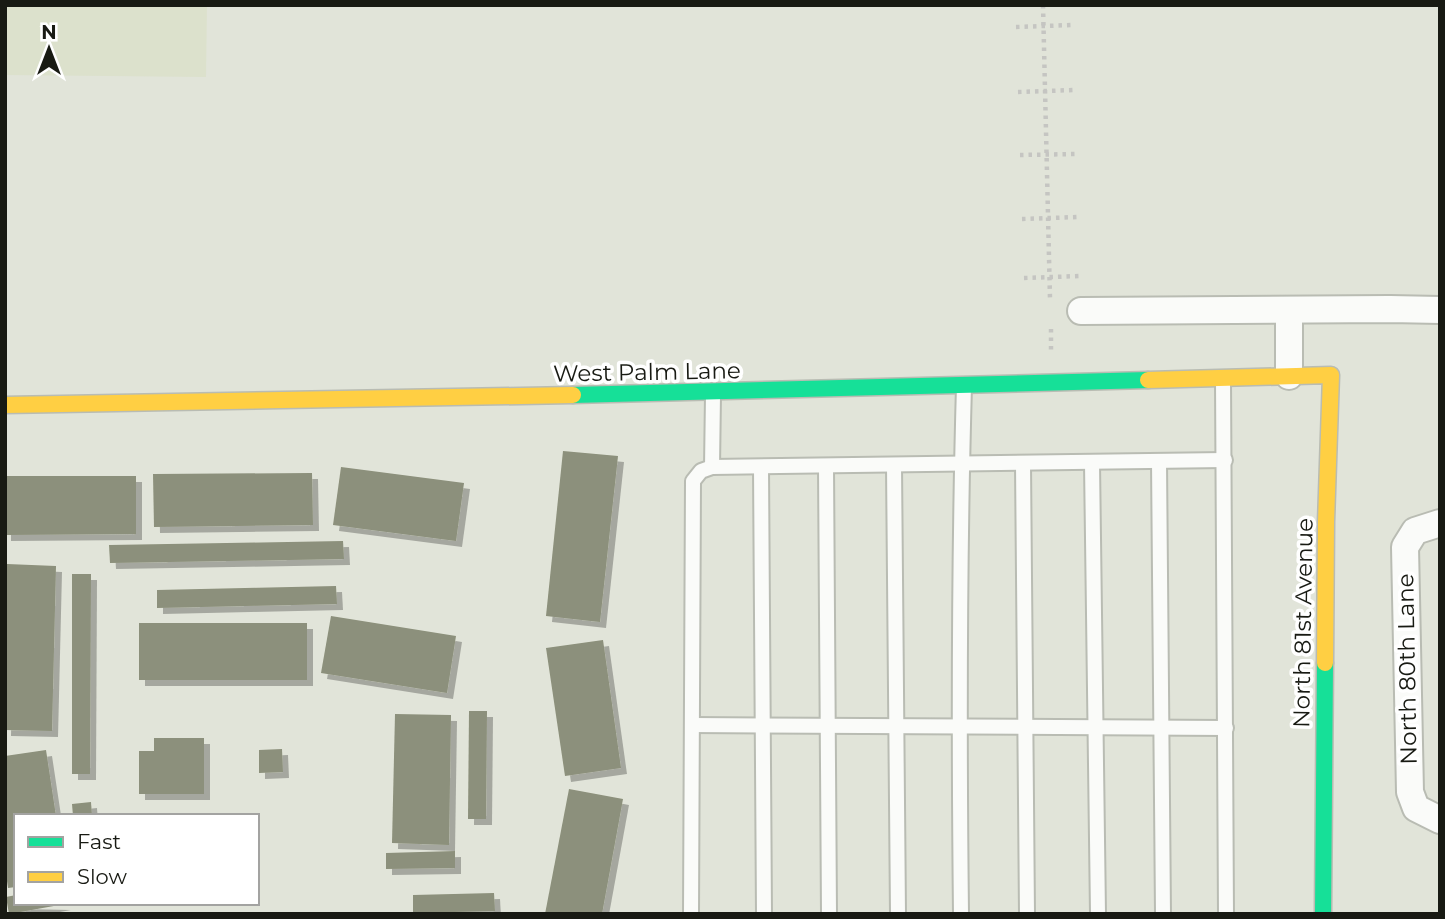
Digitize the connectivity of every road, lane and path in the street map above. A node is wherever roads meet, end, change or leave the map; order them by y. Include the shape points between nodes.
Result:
1 (1043, 5) edge
2 (1072, 25) dead end
3 (1044, 26) junction
4 (1016, 27) dead end
5 (1074, 90) dead end
6 (1045, 91) junction
7 (1018, 92) dead end
8 (1076, 154) dead end
9 (1020, 155) dead end
10 (1047, 155) junction
11 (1048, 218) junction
12 (1078, 218) dead end
13 (1022, 219) dead end
14 (1080, 276) dead end
15 (1050, 277) junction
16 (1024, 278) dead end
17 (1050, 299) dead end
18 (1289, 310) junction
19 (1440, 310) edge
20 (1081, 311) dead end
21 (1051, 330) dead end
22 (1052, 360) dead end
23 (1289, 376) junction
24 (1223, 378) junction
25 (964, 384) junction
26 (713, 393) junction
27 (5, 405) edge
28 (1225, 460) junction
29 (1158, 461) junction
30 (1092, 463) junction
31 (960, 464) junction
32 (1023, 464) junction
33 (894, 465) junction
34 (826, 466) junction
35 (712, 467) junction
36 (761, 467) junction
37 (1427, 527) edge
38 (692, 725) junction
39 (762, 725) junction
40 (827, 726) junction
41 (895, 726) junction
42 (959, 726) junction
43 (1026, 727) junction
44 (1094, 727) junction
45 (1160, 727) junction
46 (1226, 728) junction
47 (1428, 814) edge
48 (691, 914) edge
49 (764, 914) edge
50 (830, 914) edge
51 (898, 914) edge
52 (961, 914) edge
53 (1027, 914) edge
54 (1098, 914) edge
55 (1163, 914) edge
56 (1226, 914) edge
57 (1323, 914) edge

1 - 3 path
2 - 3 path
3 - 4 path
3 - 6 path
5 - 6 path
6 - 7 path
6 - 10 path
8 - 10 path
9 - 10 path
10 - 11 path
11 - 12 path
11 - 13 path
11 - 15 path
14 - 15 path
15 - 16 path
15 - 17 path
18 - 19 street
18 - 20 street
18 - 23 street
21 - 22 path
23 - 24 street, West Palm Lane
23 - 57 street, North 81st Avenue via 1331,375
24 - 25 street, West Palm Lane
24 - 28 lane
25 - 26 street, West Palm Lane
25 - 31 lane
26 - 27 street, West Palm Lane
26 - 35 lane
28 - 29 lane
28 - 46 lane
29 - 30 lane
29 - 45 lane
30 - 32 lane
30 - 44 lane
31 - 32 lane
31 - 33 lane
31 - 42 lane
32 - 43 lane
33 - 34 lane
33 - 41 lane
34 - 36 lane
34 - 40 lane
35 - 36 lane
35 - 38 lane via 693,481
36 - 39 lane
37 - 47 street, North 80th Lane via 1405,547 1410,792
38 - 39 lane
38 - 48 lane
39 - 40 lane
39 - 49 lane
40 - 41 lane
40 - 50 lane
41 - 42 lane
41 - 51 lane
42 - 43 lane
42 - 52 lane
43 - 44 lane
43 - 53 lane
44 - 45 lane
44 - 54 lane
45 - 46 lane
45 - 55 lane
46 - 56 lane

